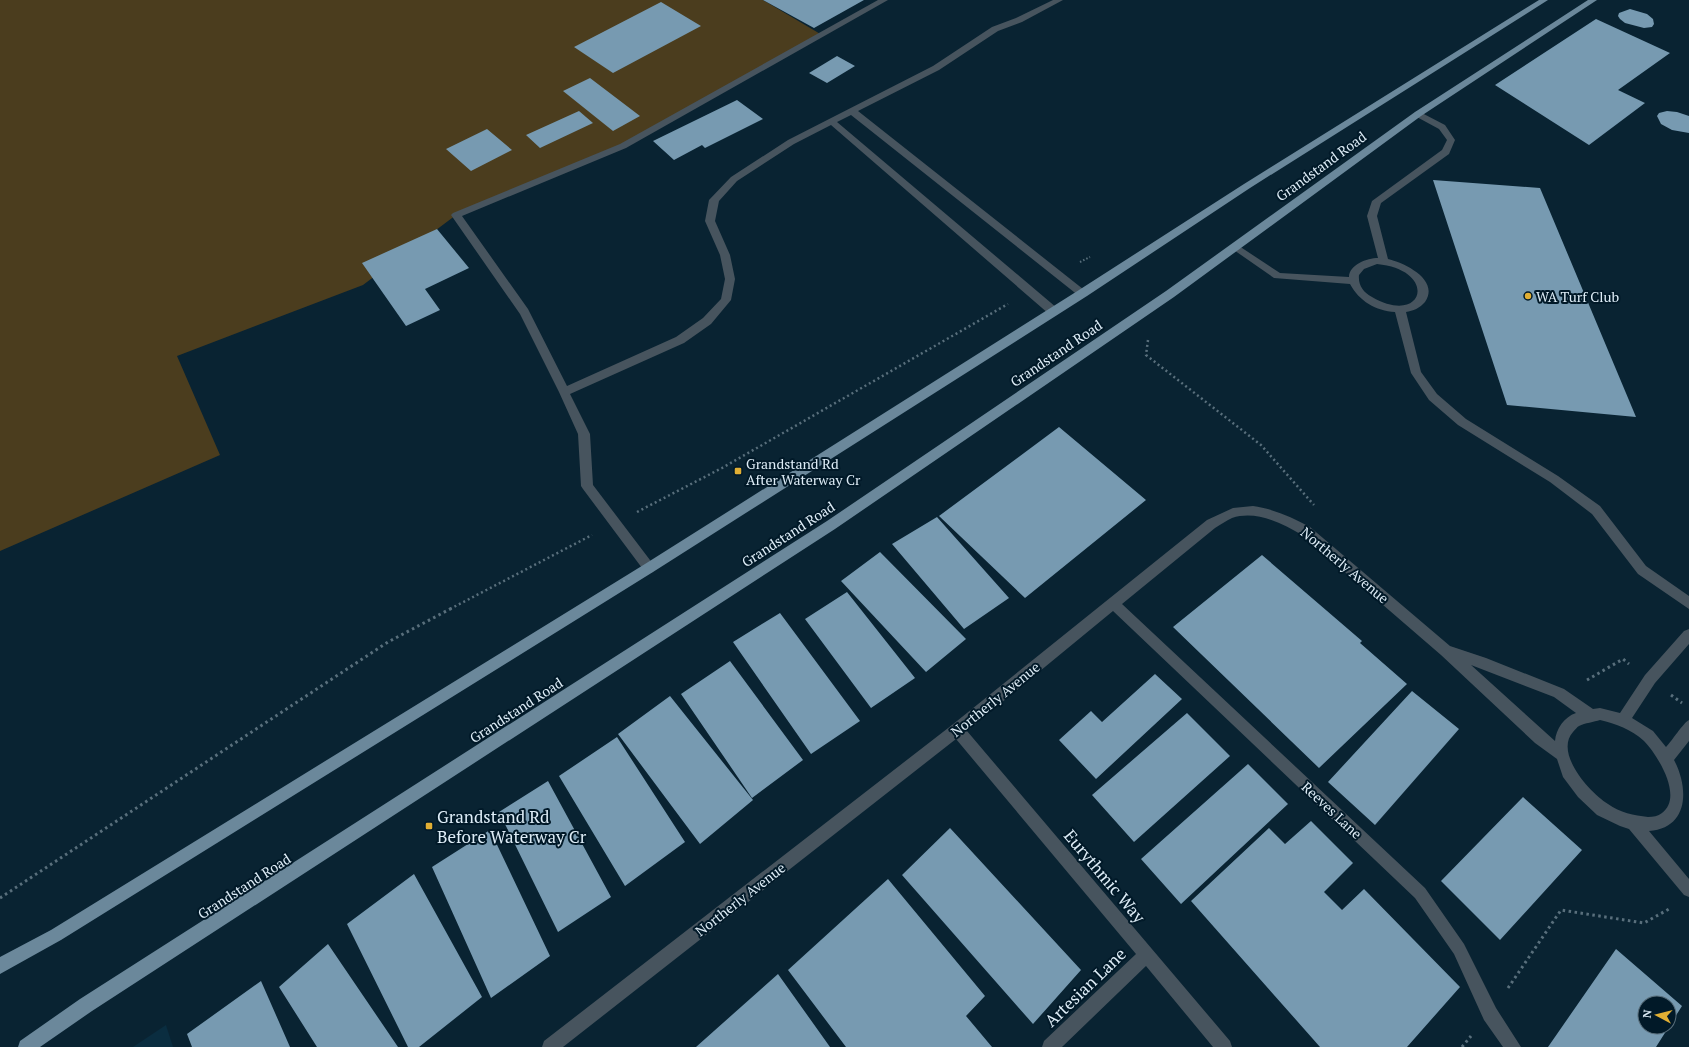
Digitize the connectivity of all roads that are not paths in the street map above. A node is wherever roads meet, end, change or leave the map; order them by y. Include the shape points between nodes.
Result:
1 (884, 0) edge
2 (1058, 0) edge
3 (1544, 0) edge
4 (1593, 0) edge
5 (852, 111) junction
6 (1418, 114) junction
7 (831, 122) junction
8 (1236, 248) junction
9 (1384, 262) junction
10 (1353, 281) junction
11 (1083, 292) junction
12 (1400, 310) junction
13 (1053, 311) junction
14 (564, 392) junction
15 (649, 568) junction
16 (1113, 602) junction
17 (1689, 603) edge
18 (1689, 635) edge
19 (1446, 651) junction
20 (1590, 715) junction
21 (1623, 720) junction
22 (1689, 727) edge
23 (957, 730) junction
24 (1562, 754) junction
25 (1668, 756) junction
26 (1685, 805) edge
27 (1634, 823) junction
28 (1689, 890) edge
29 (1146, 955) junction
30 (0, 966) edge
31 (26, 1047) edge
32 (550, 1047) edge
33 (1050, 1047) edge
34 (1224, 1047) edge
35 (1513, 1047) edge

1 - 14 street via 623,146 456,215 524,312
2 - 5 street via 995,29 936,68
3 - 11 main road, Grandstand Road
4 - 6 main road, Grandstand Road
5 - 7 street
5 - 11 street
6 - 8 main road, Grandstand Road
6 - 9 street via 1442,127 1451,140 1446,152 1377,201 1372,216
7 - 13 street
7 - 14 street via 791,142 734,178 714,200 710,221 725,255 730,279 726,300 707,321 680,340
8 - 10 street via 1278,276
8 - 31 main road, Grandstand Road via 831,525 93,1001
9 - 10 street via 1371,262 1359,267
9 - 12 street via 1407,270 1417,277 1424,290 1423,298 1417,305
10 - 12 street via 1370,302
11 - 13 main road, Grandstand Road
12 - 17 street via 1416,373 1433,397 1462,422 1554,479 1596,510 1642,570
13 - 15 main road, Grandstand Road
14 - 15 street via 584,434 587,486
15 - 30 main road, Grandstand Road via 63,930
16 - 19 street, Northerly Avenue via 1211,524 1232,514 1260,512 1284,518 1306,531
16 - 23 street, Northerly Avenue
16 - 35 street, Reeves Lane via 1420,893 1459,949 1490,1014
18 - 21 street via 1650,679
19 - 20 street, Northerly Avenue via 1559,693
19 - 24 street, Northerly Avenue via 1534,732
20 - 21 street via 1600,714
20 - 24 street via 1577,719 1567,728 1561,739
21 - 25 street via 1640,729
22 - 25 street
23 - 29 street, Eurythmic Way
23 - 32 street, Northerly Avenue
24 - 27 street via 1574,783 1586,797 1618,818
25 - 26 street via 1677,771
26 - 27 street via 1665,820 1650,824
27 - 28 street
29 - 33 street, Artesian Lane
29 - 34 street, Eurythmic Way

